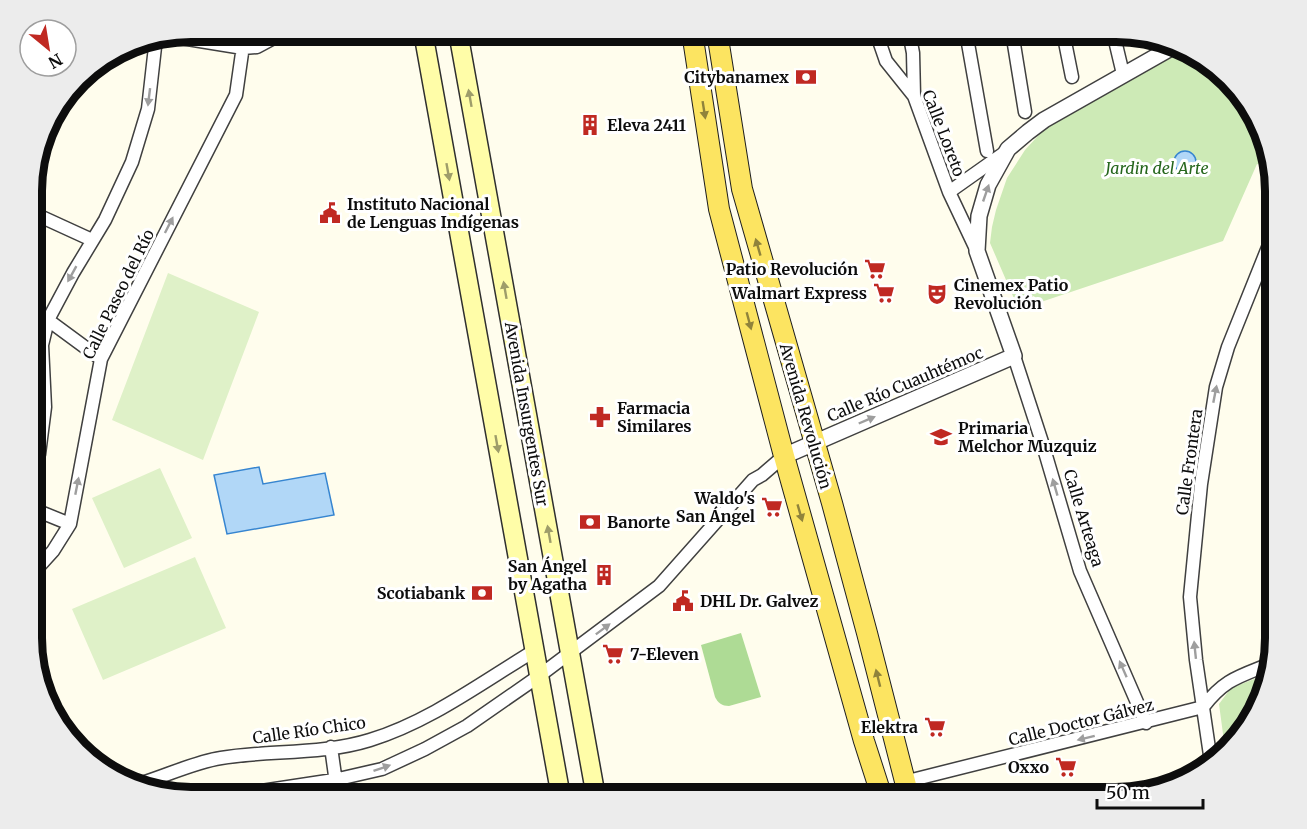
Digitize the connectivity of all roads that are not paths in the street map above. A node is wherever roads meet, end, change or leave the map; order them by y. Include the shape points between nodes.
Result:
1 (206, 42) edge
2 (244, 42) edge
3 (266, 42) edge
4 (425, 42) edge
5 (460, 42) edge
6 (694, 42) edge
7 (719, 42) edge
8 (879, 42) edge
9 (911, 42) edge
10 (968, 42) edge
11 (1014, 42) edge
12 (1065, 42) edge
13 (1115, 42) edge
14 (155, 46) edge
15 (243, 48) junction
16 (1166, 51) edge
17 (1123, 74) junction
18 (1072, 77) dead end
19 (914, 96) junction
20 (1025, 112) dead end
21 (1008, 149) junction
22 (987, 151) dead end
23 (949, 192) junction
24 (42, 217) edge
25 (92, 240) junction
26 (977, 251) junction
27 (1265, 255) edge
28 (48, 320) junction
29 (42, 345) edge
30 (42, 345) edge
31 (1014, 356) junction
32 (101, 359) junction
33 (42, 430) edge
34 (814, 443) junction
35 (784, 456) junction
36 (42, 513) edge
37 (70, 524) junction
38 (42, 563) edge
39 (534, 651) junction
40 (570, 653) junction
41 (1262, 667) edge
42 (538, 676) junction
43 (1203, 708) junction
44 (1146, 723) junction
45 (331, 749) junction
46 (1210, 753) edge
47 (334, 777) junction
48 (149, 781) edge
49 (281, 787) edge
50 (336, 787) edge
51 (559, 787) edge
52 (594, 787) edge
53 (879, 787) edge
54 (902, 787) edge
55 (921, 787) edge

1 - 15 street
2 - 15 street, Calle Paseo del Río
3 - 15 street
4 -> 39 main road, Avenida Insurgentes Sur
40 -> 5 main road, Avenida Insurgentes Sur
6 -> 35 main road, Avenida Revolución via 719,209
34 -> 7 main road, Avenida Revolución via 741,189
8 - 19 street, Calle Loreto via 886,61
9 - 19 street
10 - 22 street
11 - 20 street
12 - 18 street
13 - 17 street
14 -> 25 street via 148,110 132,162
32 -> 15 street, Calle Paseo del Río via 236,95
16 - 17 street, Calle Arteaga
17 - 21 street, Calle Arteaga via 1044,120
19 - 23 street, Calle Loreto
21 - 23 street, Calle Arteaga
26 -> 21 street, Calle Arteaga via 983,200
23 - 26 street, Calle Loreto
24 - 25 street
25 -> 28 street
26 - 31 street, Calle Arteaga
43 -> 27 street, Calle Frontera via 1190,597 1209,428 1228,347
28 - 29 street
28 - 32 street
30 - 33 street
34 -> 31 street, Calle Río Cuauhtémoc
44 -> 31 street, Calle Arteaga via 1080,571
37 -> 32 street, Calle Paseo del Río
34 - 35 street, Calle Río Cuauhtémoc
54 -> 34 main road, Avenida Revolución via 867,633
40 -> 35 street, Calle Río Cuauhtémoc via 659,586 753,480
35 -> 53 main road, Avenida Revolución
36 - 37 street
37 - 38 street, Calle Paseo del Río
39 - 42 main road, Avenida Insurgentes Sur
39 - 45 street, Calle Río Chico via 418,720 367,741
40 - 42 street, Calle Río Cuauhtémoc
40 - 52 main road, Avenida Insurgentes Sur
41 - 43 street via 1230,680
47 -> 42 street via 382,769 425,749 467,726
42 - 51 main road, Avenida Insurgentes Sur
43 - 44 street, Calle Doctor Gálvez
43 - 46 street, Calle Frontera
44 -> 55 street, Calle Doctor Gálvez
45 - 47 street
45 - 48 street, Calle Río Chico via 219,758
47 - 49 street
47 - 50 street

